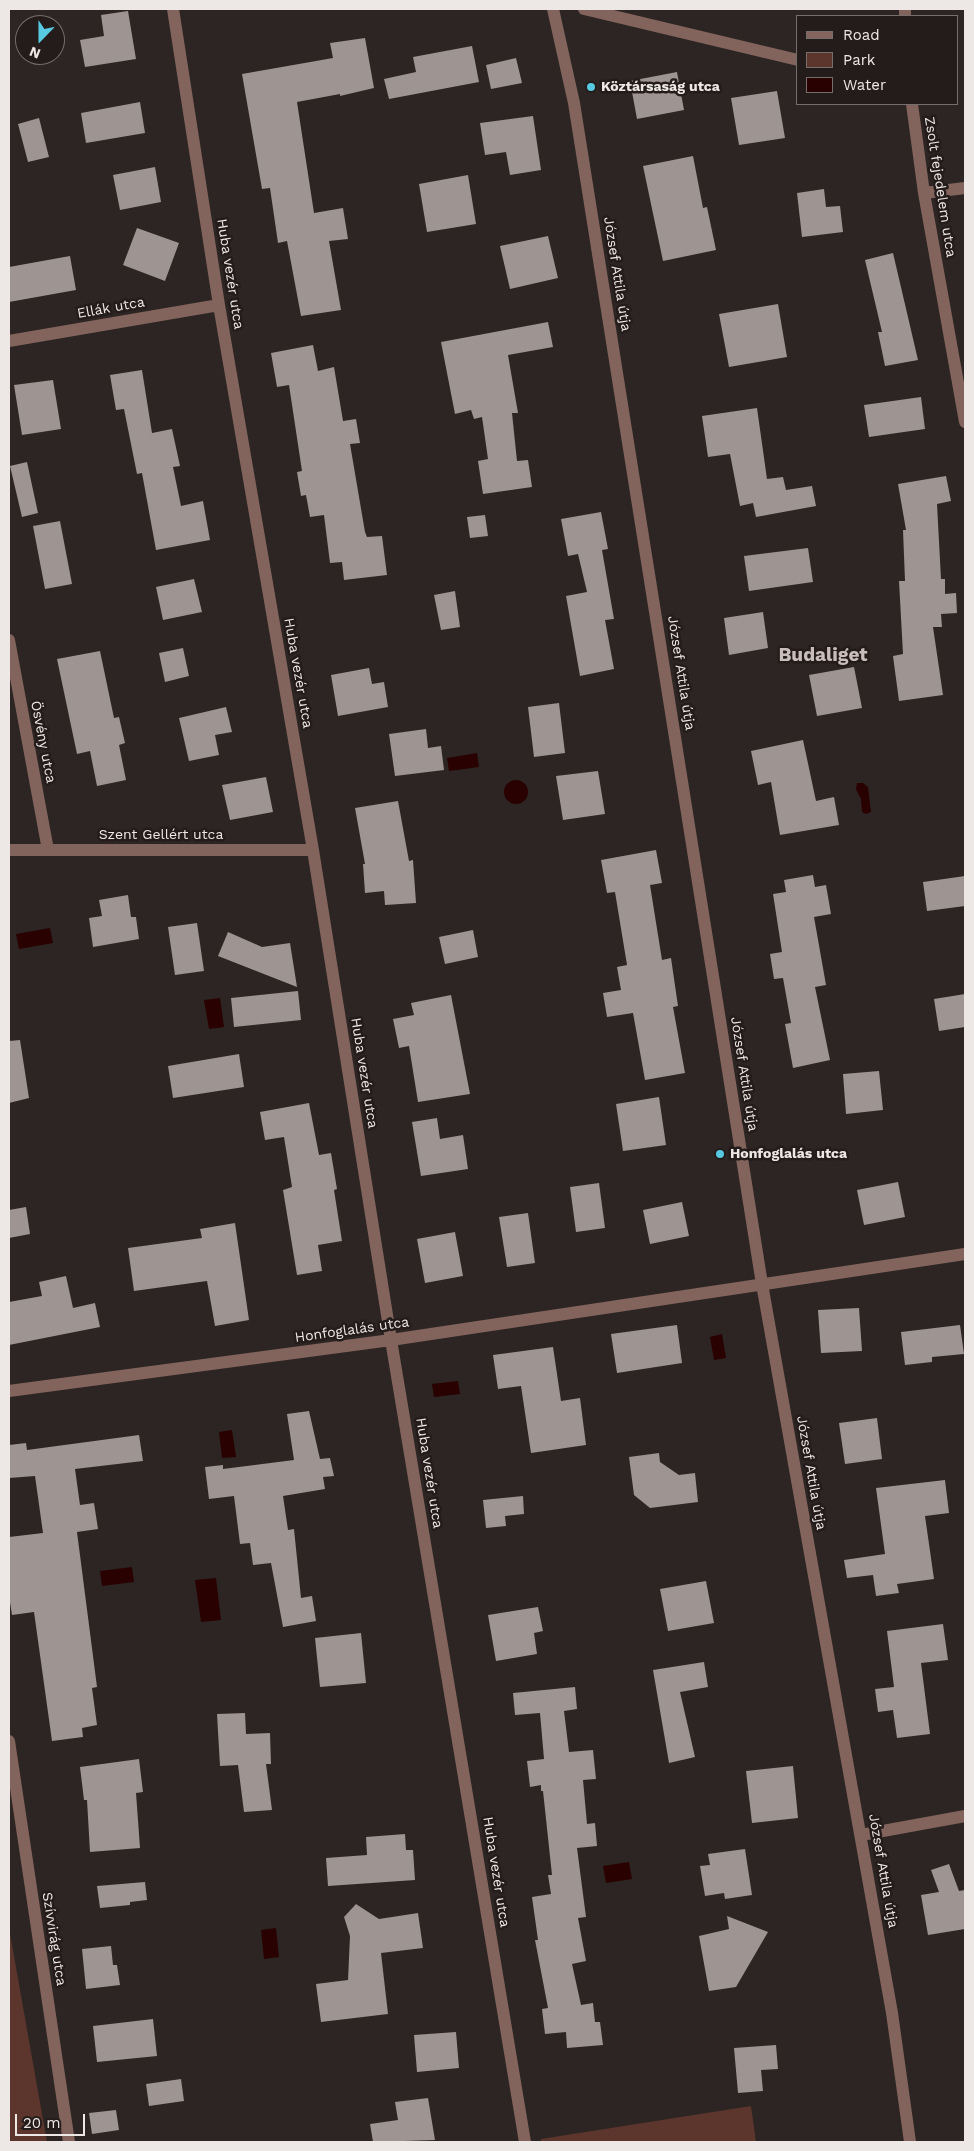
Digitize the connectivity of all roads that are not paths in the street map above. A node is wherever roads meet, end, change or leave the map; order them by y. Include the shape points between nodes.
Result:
1 (173, 9) edge
2 (553, 9) edge
3 (584, 9) edge
4 (796, 60) edge
5 (912, 105) edge
6 (965, 188) edge
7 (924, 193) junction
8 (219, 305) junction
9 (9, 341) edge
10 (965, 422) edge
11 (9, 640) edge
12 (9, 850) edge
13 (48, 850) junction
14 (314, 850) junction
15 (965, 1254) edge
16 (762, 1284) junction
17 (391, 1340) junction
18 (9, 1391) edge
19 (9, 1741) edge
20 (965, 1816) edge
21 (861, 1835) junction
22 (69, 2142) edge
23 (526, 2142) edge
24 (910, 2142) edge

1 - 8 street, Huba vezér utca
2 - 16 street, József Attila útja via 579,132
3 - 4 street
5 - 7 street, Zsolt fejedelem utca
6 - 7 street
7 - 10 street, Zsolt fejedelem utca
8 - 9 street, Ellák utca
8 - 14 street, Huba vezér utca
11 - 13 street, Ösvény utca
12 - 13 street, Szent Gellért utca
13 - 14 street, Szent Gellért utca
14 - 17 street, Huba vezér utca
15 - 16 street, Honfoglalás utca
16 - 17 street, Honfoglalás utca
16 - 21 street, József Attila útja
17 - 18 street, Honfoglalás utca
17 - 23 street, Huba vezér utca
19 - 22 street, Szívvirág utca
20 - 21 street
21 - 24 street, József Attila útja via 892,2012

